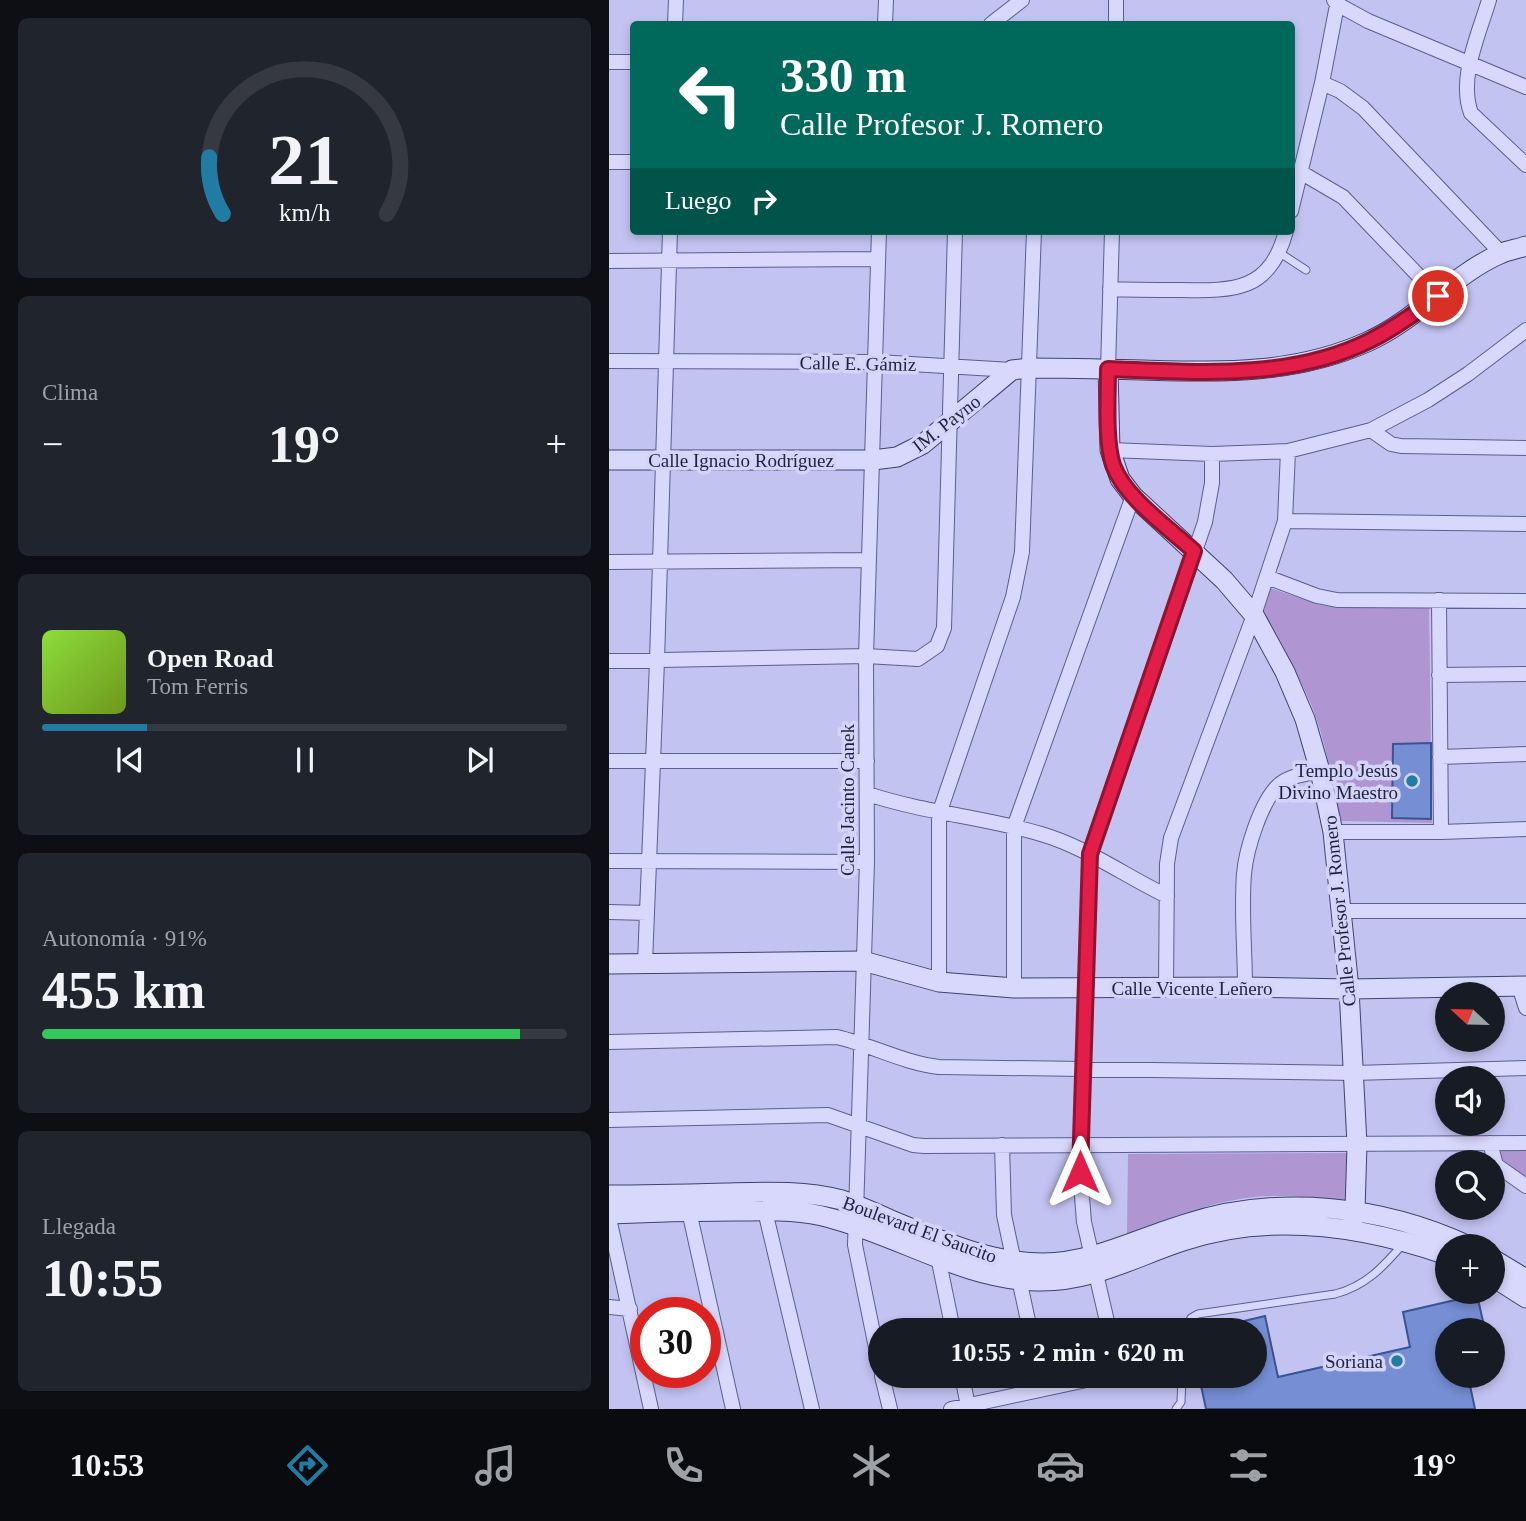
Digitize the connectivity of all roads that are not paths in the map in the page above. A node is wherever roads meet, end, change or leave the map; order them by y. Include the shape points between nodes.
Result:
1 (675, 0) edge
2 (886, 0) edge
3 (1022, 0) edge
4 (1116, 0) edge
5 (1489, 0) edge
6 (1336, 1) edge
7 (675, 21) edge
8 (885, 21) edge
9 (995, 21) edge
10 (1117, 21) edge
11 (609, 62) edge
12 (630, 62) edge
13 (1471, 63) junction
14 (1322, 83) junction
15 (1526, 87) edge
16 (609, 162) edge
17 (630, 162) edge
18 (1526, 165) edge
19 (1302, 173) junction
20 (1295, 197) edge
21 (670, 235) edge
22 (879, 235) edge
23 (955, 235) edge
24 (1034, 235) edge
25 (1112, 235) edge
26 (1285, 235) edge
27 (1526, 246) edge
28 (1280, 253) junction
29 (1501, 253) junction
30 (878, 259) junction
31 (609, 261) edge
32 (670, 261) junction
33 (1307, 270) dead end
34 (1110, 289) junction
35 (1438, 296) junction
36 (1526, 330) edge
37 (609, 361) edge
38 (665, 361) junction
39 (877, 362) junction
40 (950, 365) junction
41 (1021, 369) junction
42 (1108, 369) junction
43 (949, 424) junction
44 (1371, 430) junction
45 (1526, 448) edge
46 (1110, 450) junction
47 (1288, 452) junction
48 (1212, 454) junction
49 (662, 459) junction
50 (609, 460) edge
51 (873, 460) junction
52 (1133, 496) junction
53 (1285, 521) junction
54 (1526, 524) edge
55 (1194, 551) junction
56 (869, 560) junction
57 (609, 562) edge
58 (660, 562) junction
59 (1267, 577) junction
60 (1439, 600) junction
61 (1526, 601) edge
62 (1254, 615) junction
63 (866, 656) junction
64 (657, 661) junction
65 (609, 662) edge
66 (1526, 674) edge
67 (1439, 675) junction
68 (1526, 754) edge
69 (1440, 757) junction
70 (609, 761) edge
71 (653, 761) junction
72 (867, 761) junction
73 (1320, 771) junction
74 (868, 794) junction
75 (939, 814) junction
76 (1014, 827) junction
77 (1526, 829) edge
78 (1333, 832) junction
79 (1441, 832) junction
80 (1090, 854) junction
81 (609, 861) edge
82 (649, 861) junction
83 (867, 862) junction
84 (1167, 896) junction
85 (1341, 911) junction
86 (1526, 911) edge
87 (609, 912) edge
88 (647, 912) junction
89 (863, 961) junction
90 (645, 963) junction
91 (609, 964) edge
92 (939, 982) junction
93 (1523, 986) edge
94 (1245, 987) junction
95 (1014, 988) junction
96 (1166, 988) junction
97 (1085, 989) junction
98 (1349, 989) junction
99 (1526, 1008) edge
100 (609, 1042) edge
101 (862, 1043) junction
102 (1526, 1068) edge
103 (1082, 1069) junction
104 (1354, 1073) junction
105 (609, 1120) edge
106 (859, 1125) junction
107 (1490, 1143) junction
108 (1526, 1143) edge
109 (1357, 1144) junction
110 (1002, 1145) junction
111 (1079, 1145) junction
112 (1526, 1186) edge
113 (609, 1195) edge
114 (856, 1205) junction
115 (689, 1211) junction
116 (765, 1211) junction
117 (609, 1216) edge
118 (1353, 1220) junction
119 (855, 1225) junction
120 (1441, 1234) edge
121 (1406, 1241) junction
122 (1435, 1251) edge
123 (938, 1256) junction
124 (1093, 1265) junction
125 (1505, 1266) edge
126 (1016, 1271) junction
127 (1526, 1279) edge
128 (1505, 1285) edge
129 (1526, 1298) edge
130 (609, 1307) edge
131 (630, 1309) joint
132 (870, 1318) edge
133 (951, 1318) edge
134 (1027, 1318) edge
135 (1106, 1318) edge
136 (1191, 1318) edge
137 (647, 1388) edge
138 (885, 1388) edge
139 (964, 1388) edge
140 (1024, 1388) edge
141 (1182, 1388) edge
142 (968, 1406) junction
143 (651, 1409) edge
144 (733, 1409) edge
145 (811, 1409) edge
146 (890, 1409) edge
147 (951, 1409) edge
148 (1176, 1409) edge

1 - 7 street
2 - 8 street
3 - 9 street
4 - 10 street
5 - 13 street
6 - 13 street via 1368,21
6 - 14 street
11 - 12 street
13 - 15 street
13 - 18 street via 1467,84 1471,113
14 - 19 street
14 - 29 street via 1363,108
16 - 17 street
19 - 20 street
19 - 35 street via 1343,197
21 - 32 street
22 - 30 street, Calle Jacinto Canek
23 - 40 street
24 - 41 street
25 - 34 street
26 - 28 street
27 - 29 street, Calle E. Gámiz
28 - 33 lane
28 - 34 street via 1268,270 1237,288
29 - 35 street, Calle E. Gámiz
30 - 32 street
30 - 39 street, Calle Jacinto Canek
31 - 32 street
32 - 38 street
34 - 42 street
35 - 42 street, Calle E. Gámiz via 1371,341 1283,368 1201,372
36 - 44 street via 1438,394
37 - 38 street, Calle E. Gámiz
38 - 39 street, Calle E. Gámiz
38 - 49 street
39 - 40 street, Calle E. Gámiz
39 - 51 street, Calle Jacinto Canek
40 - 41 street, Calle E. Gámiz
40 - 43 street
41 - 42 street, Calle E. Gámiz
41 - 43 street, IM. Payno
41 - 75 street via 1022,552 1018,576
42 - 46 street, Calle Profesor J. Romero
43 - 51 street, IM. Payno via 910,452
43 - 63 street via 941,640 918,659
44 - 45 street via 1396,446
44 - 47 street
46 - 48 street
46 - 52 street, Calle Profesor J. Romero via 1120,479
47 - 48 street
47 - 53 street
48 - 55 street via 1209,503
49 - 50 street, Calle Ignacio Rodríguez
49 - 51 street, Calle Ignacio Rodríguez
49 - 58 street
51 - 56 street, Calle Jacinto Canek
52 - 55 street, Calle Profesor J. Romero
52 - 76 street
53 - 54 street
53 - 59 street
55 - 62 street, Calle Profesor J. Romero
55 - 80 street
56 - 58 street
56 - 63 street, Calle Jacinto Canek
57 - 58 street
58 - 64 street
59 - 60 street via 1337,600
59 - 62 street
60 - 61 street
60 - 67 street
62 - 73 street, Calle Profesor J. Romero via 1286,673
62 - 84 street via 1171,838
63 - 64 street
63 - 72 street, Calle Jacinto Canek
64 - 65 street
64 - 71 street
66 - 67 street
67 - 69 street
68 - 69 street
69 - 79 street
70 - 71 street
71 - 72 street
71 - 82 street
72 - 74 street, Calle Jacinto Canek
73 - 78 street, Calle Profesor J. Romero
73 - 94 street via 1292,776 1274,790 1253,836 1244,872
74 - 75 street
74 - 83 street, Calle Jacinto Canek
75 - 76 street
75 - 92 street
76 - 80 street
76 - 95 street
77 - 79 street
78 - 79 street
78 - 85 street, Calle Profesor J. Romero
80 - 84 street
80 - 97 street
81 - 82 street
82 - 83 street
82 - 88 street
83 - 89 street, Calle Jacinto Canek
84 - 96 street
85 - 86 street
85 - 98 street, Calle Profesor J. Romero
87 - 88 street
88 - 90 street
89 - 90 street, Calle Vicente Leñero
89 - 92 street, Calle Vicente Leñero
89 - 101 street, Calle Jacinto Canek
90 - 91 street, Calle Vicente Leñero
92 - 95 street, Calle Vicente Leñero
93 - 98 street, Calle Vicente Leñero
93 - 99 street
94 - 96 street, Calle Vicente Leñero
94 - 98 street, Calle Vicente Leñero
95 - 97 street, Calle Vicente Leñero
96 - 97 street, Calle Vicente Leñero
97 - 103 street
98 - 104 street, Calle Profesor J. Romero
100 - 101 street via 837,1037
101 - 103 street via 925,1065
101 - 106 street, Calle Jacinto Canek
102 - 104 street
103 - 104 street
103 - 111 street
104 - 109 street, Calle Profesor J. Romero
105 - 106 street via 816,1114
106 - 110 street via 913,1145
106 - 114 street, Calle Jacinto Canek
107 - 108 street
107 - 109 street
107 - 112 street via 1496,1165
109 - 111 street
109 - 118 street, Calle Profesor J. Romero
110 - 111 street
110 - 126 street via 1004,1215
111 - 124 street via 1084,1222
113 - 114 street, Boulevard El Saucito via 785,1192
114 - 119 street, Calle Jacinto Canek
114 - 126 street, Boulevard El Saucito
115 - 116 street, Boulevard El Saucito
115 - 117 street, Boulevard El Saucito
115 - 144 street
116 - 119 street, Boulevard El Saucito via 809,1213
116 - 145 street
117 - 131 street
118 - 120 street, Boulevard El Saucito via 1405,1222
118 - 121 street, Boulevard El Saucito
118 - 124 street, Boulevard El Saucito via 1232,1229
119 - 123 street, Boulevard El Saucito
119 - 132 street, Calle Jacinto Canek via 856,1254
121 - 122 street, Boulevard El Saucito
121 - 136 lane via 1370,1279 1350,1290
123 - 126 street, Boulevard El Saucito via 975,1271
123 - 133 street
124 - 126 street, Boulevard El Saucito via 1045,1263
124 - 135 street
125 - 127 street
126 - 134 street
128 - 129 street
130 - 131 street
137 - 143 street
138 - 146 street
139 - 142 street
140 - 142 street
141 - 148 lane
142 - 147 street

